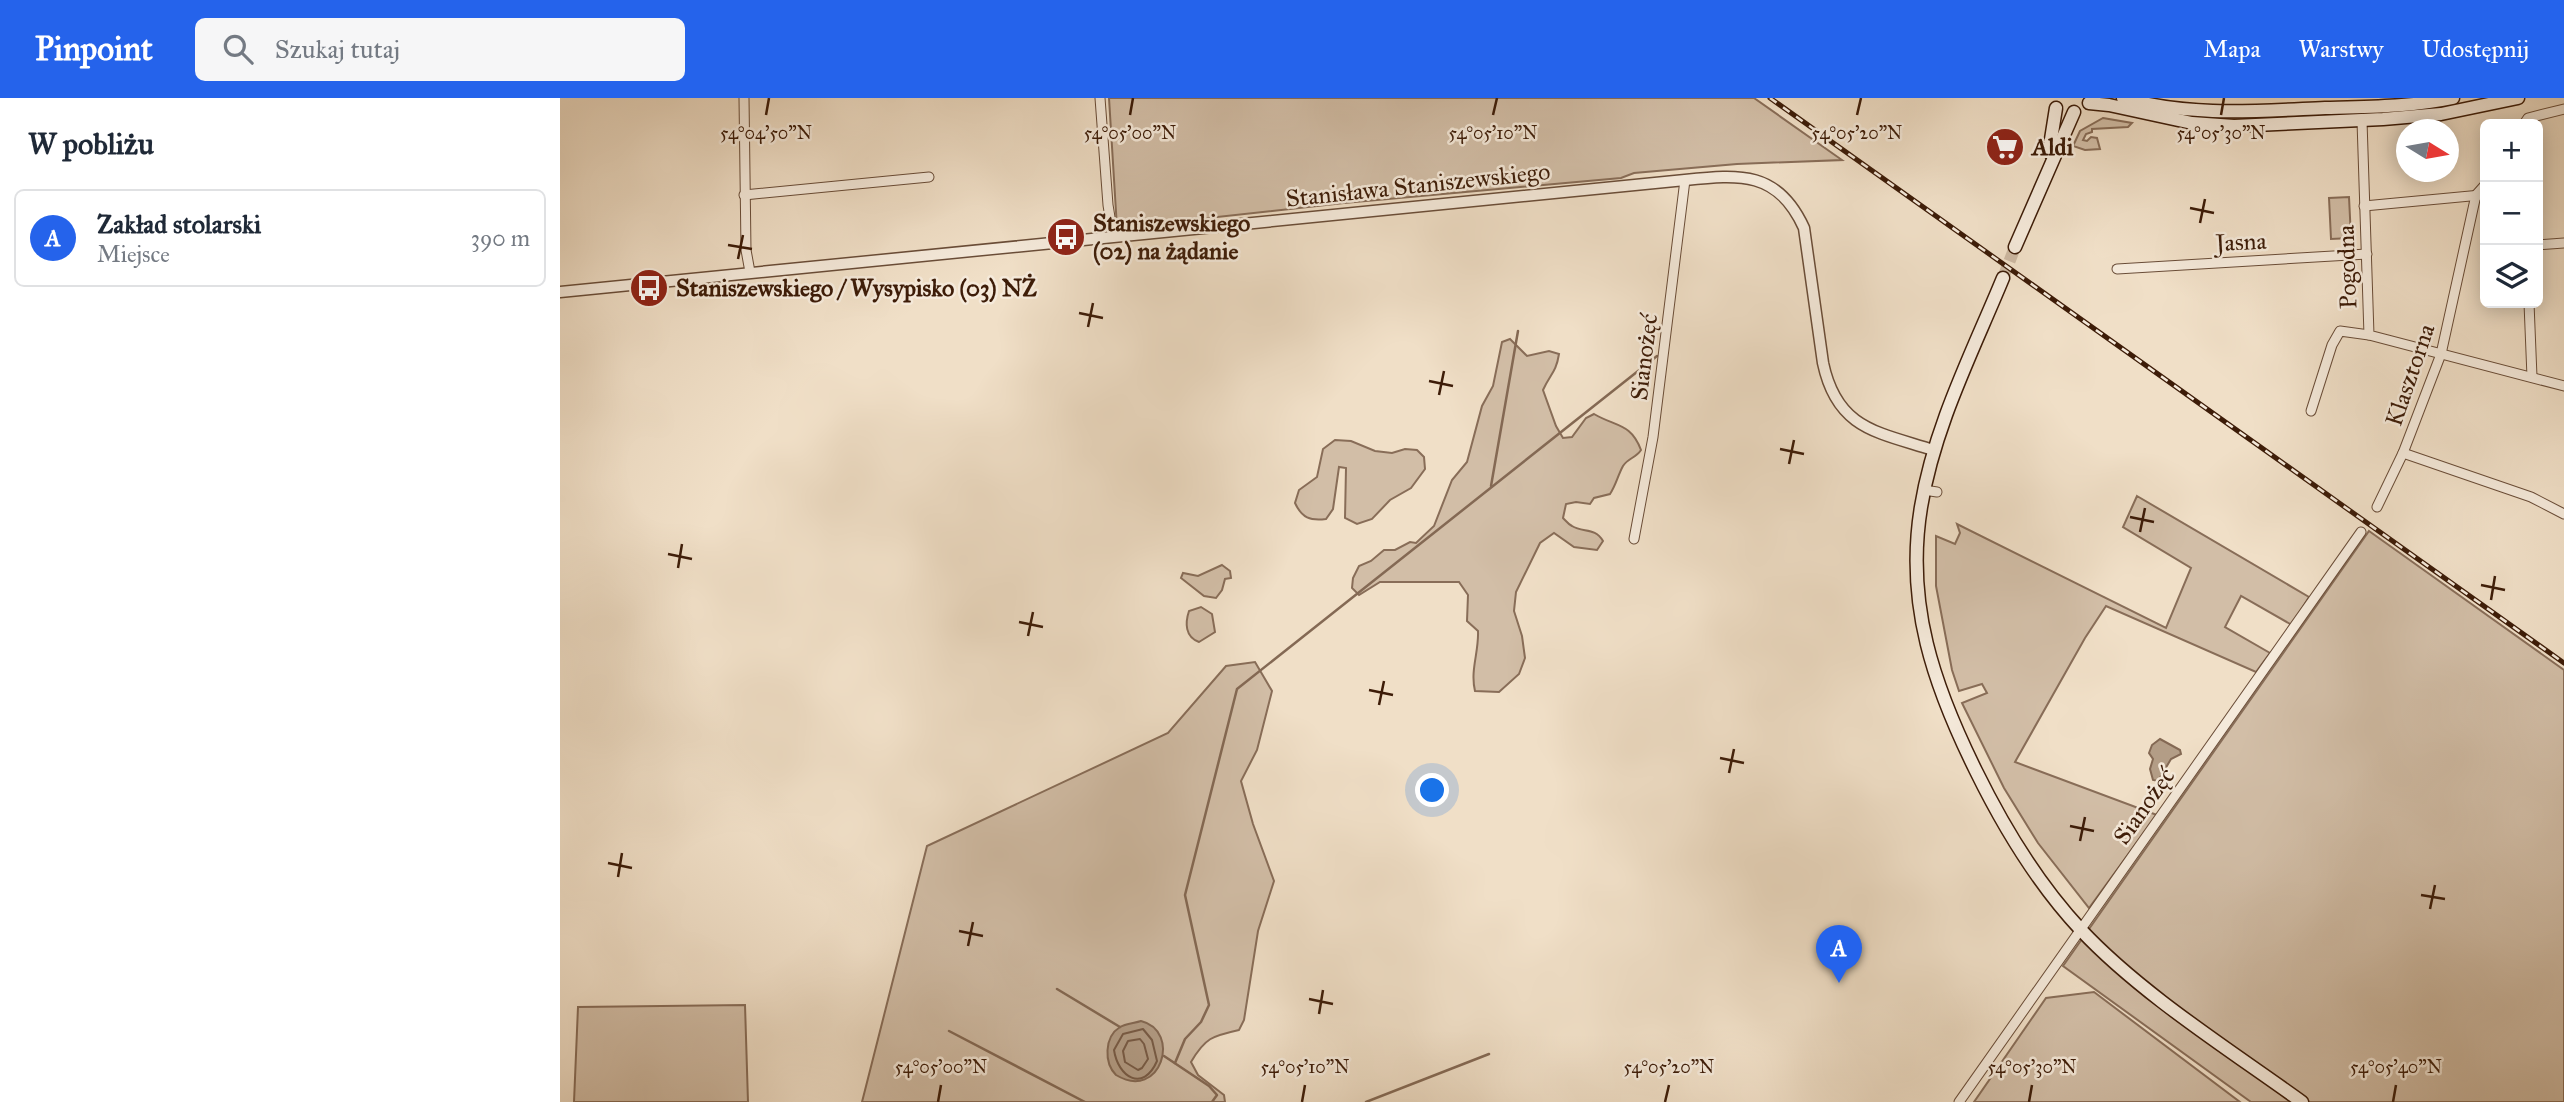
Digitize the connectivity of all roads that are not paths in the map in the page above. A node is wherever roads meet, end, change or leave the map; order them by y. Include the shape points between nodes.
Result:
1 (744, 98) edge
2 (1100, 98) edge
3 (2123, 98) edge
4 (2453, 98) edge
5 (2518, 98) edge
6 (2090, 100) edge
7 (2052, 103) edge
8 (2362, 103) edge
9 (2564, 108) edge
10 (2074, 112) junction
11 (2527, 119) edge
12 (2362, 121) junction
13 (929, 177) dead end
14 (1685, 180) junction
15 (744, 195) junction
16 (2480, 195) edge
17 (2035, 200) junction
18 (2364, 206) junction
19 (1113, 236) junction
20 (2564, 243) edge
21 (2543, 245) edge
22 (2015, 247) tunnel mouth
23 (2367, 254) junction
24 (2117, 269) dead end
25 (750, 272) junction
26 (2003, 278) tunnel mouth
27 (560, 292) edge
28 (2529, 308) edge
29 (2369, 335) junction
30 (2441, 354) junction
31 (2532, 377) junction
32 (2564, 386) edge
33 (2311, 411) dead end
34 (1933, 450) junction
35 (2403, 453) junction
36 (2377, 507) dead end
37 (2564, 514) edge
38 (2361, 532) dead end
39 (1634, 539) dead end
40 (2081, 930) junction
41 (1959, 1102) edge
42 (2302, 1102) edge

1 - 15 street
2 - 19 street
3 - 8 main road via 2203,112
4 - 8 main road
5 - 12 main road via 2441,114
6 - 10 main road
6 - 12 main road via 2206,125
7 - 10 main road
7 - 17 main road via 2052,140
8 - 12 street
9 - 11 street
10 - 17 main road
12 - 18 street, Pogodna
13 - 15 street
14 - 19 street, Stanisława Staniszewskiego
14 - 34 street, Stanisława Staniszewskiego via 1747,177 1773,188 1790,203 1804,228 1824,363 1836,402 1854,421
14 - 39 street, Sianożęć via 1653,437
15 - 25 street
16 - 18 street
16 - 30 street, Klasztorna
17 - 22 main road
18 - 23 street, Pogodna
19 - 25 street, Stanisława Staniszewskiego
20 - 21 street
23 - 24 street, Jasna
23 - 29 street, Pogodna
25 - 27 street, Stanisława Staniszewskiego
26 - 34 main road
28 - 31 street
29 - 30 street, Pogodna
29 - 33 street via 2340,331 2336,336
30 - 31 street, Pogodna
30 - 35 street, Klasztorna
31 - 32 street, Pogodna
34 - 40 main road via 1931,491 1918,531 1916,583 1939,690 2005,830
35 - 36 street
35 - 37 street, Klasztorna via 2531,497
38 - 40 street, Sianożęć
40 - 41 street, Sianożęć
40 - 42 main road via 2159,997

